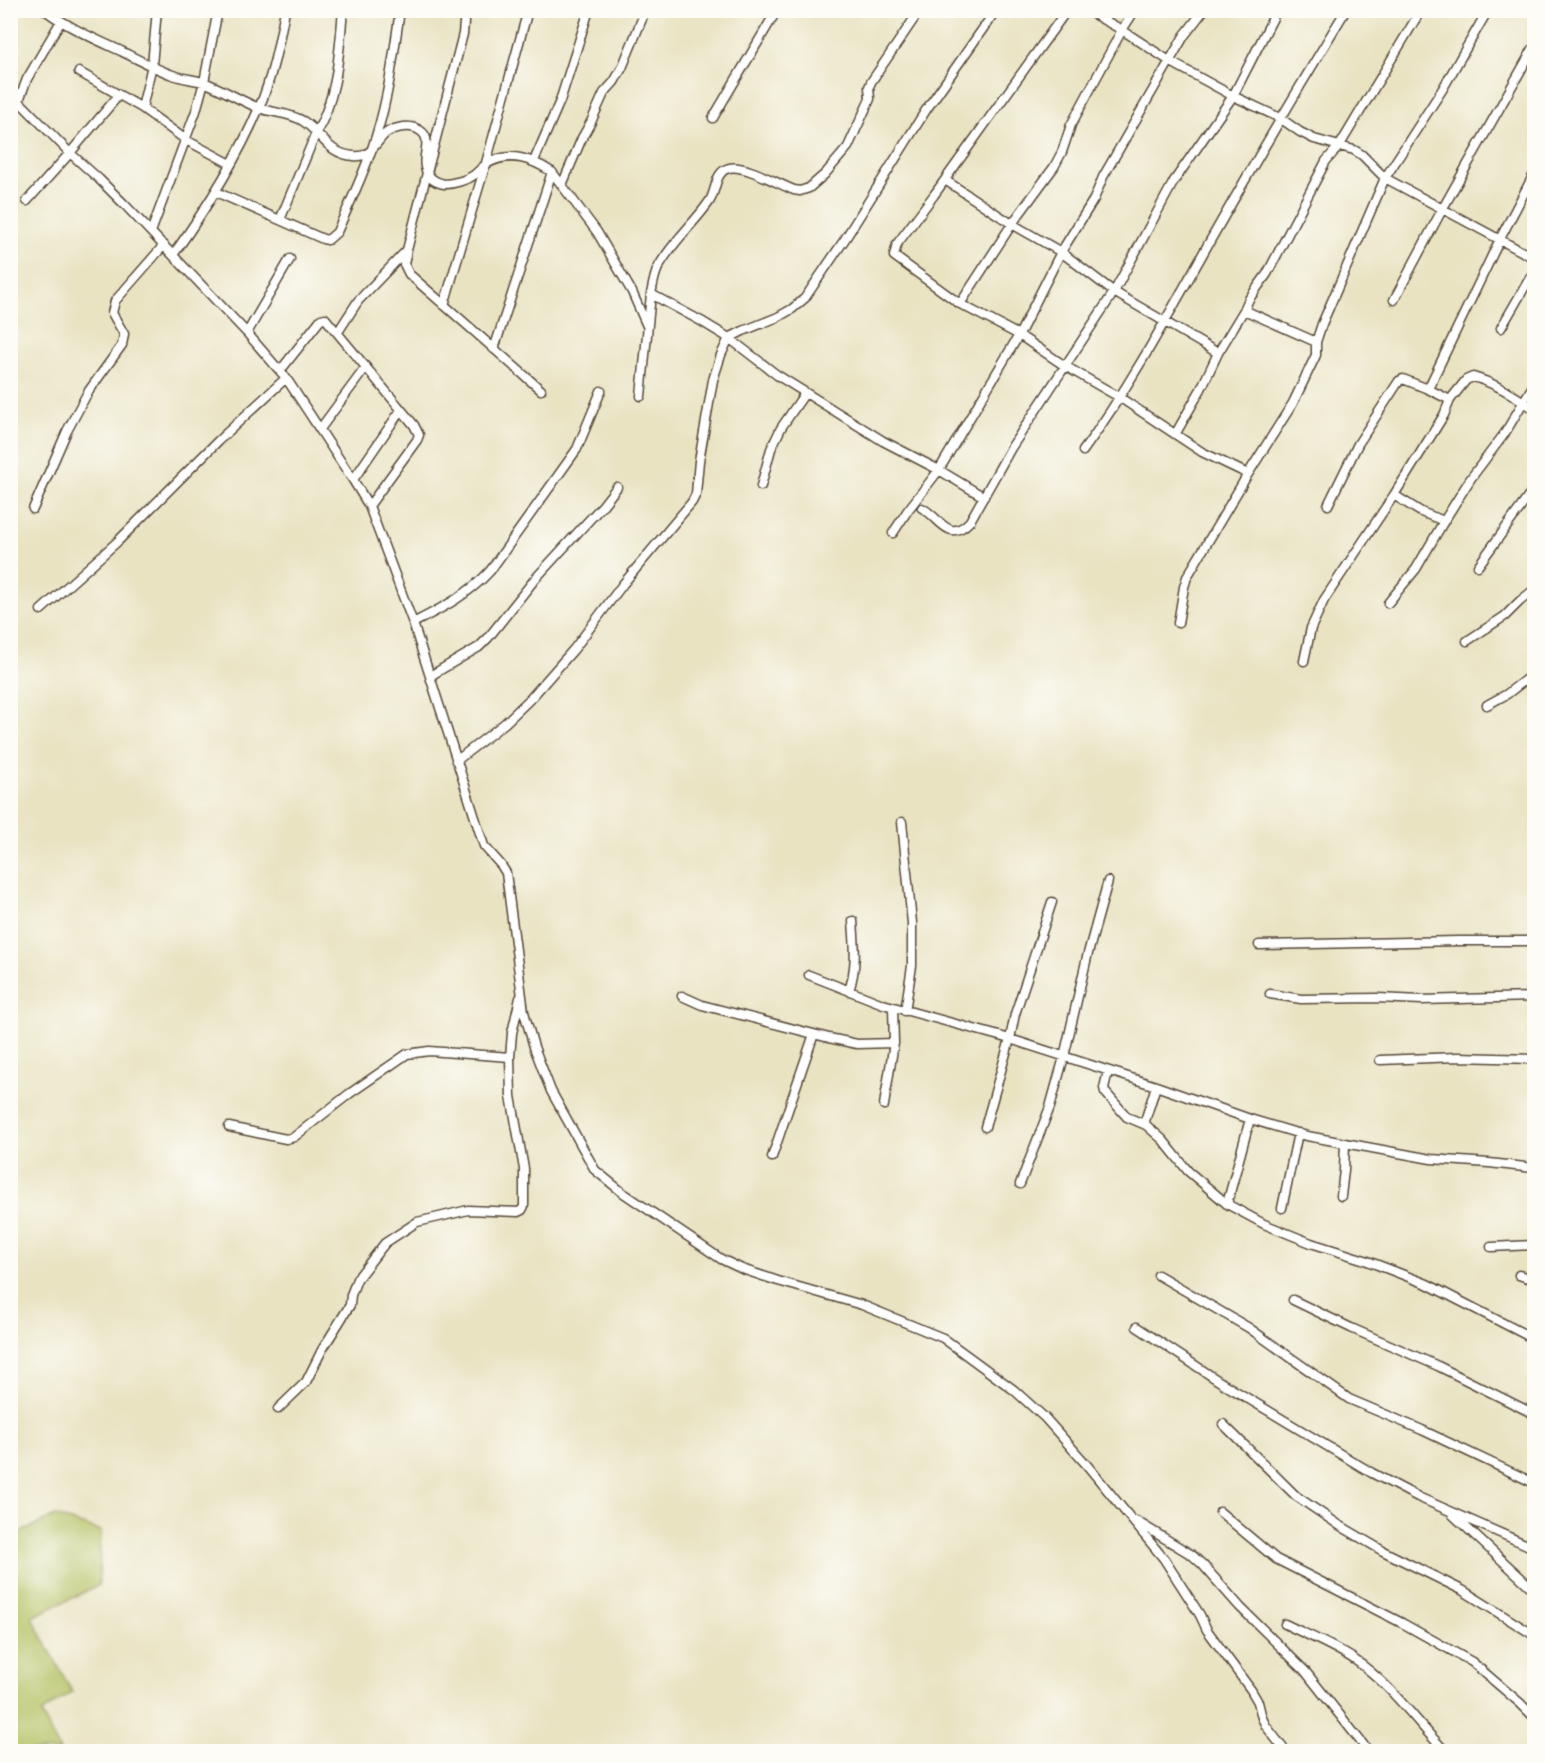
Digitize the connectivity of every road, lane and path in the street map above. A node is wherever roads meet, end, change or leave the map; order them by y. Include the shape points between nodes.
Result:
1 (45, 10) edge
2 (157, 10) edge
3 (218, 10) edge
4 (285, 10) edge
5 (343, 10) edge
6 (400, 10) edge
7 (465, 10) edge
8 (528, 10) edge
9 (590, 10) edge
10 (777, 10) edge
11 (920, 10) edge
12 (996, 10) edge
13 (1067, 10) edge
14 (1086, 10) edge
15 (1135, 10) edge
16 (1204, 10) edge
17 (1277, 10) edge
18 (1346, 10) edge
19 (1420, 10) edge
20 (1488, 10) edge
21 (57, 16) edge
22 (642, 19) dead end
23 (1122, 30) junction
24 (1534, 47) edge
25 (1171, 62) junction
26 (152, 65) junction
27 (79, 72) dead end
28 (204, 82) junction
29 (10, 92) edge
30 (118, 96) junction
31 (1233, 96) junction
32 (19, 100) junction
33 (141, 108) junction
34 (259, 108) junction
35 (713, 118) dead end
36 (1280, 118) junction
37 (316, 133) junction
38 (186, 140) junction
39 (1340, 146) junction
40 (371, 152) junction
41 (70, 153) junction
42 (534, 161) junction
43 (486, 163) junction
44 (231, 164) junction
45 (552, 172) junction
46 (426, 173) junction
47 (1534, 174) edge
48 (1385, 178) junction
49 (945, 180) junction
50 (562, 185) junction
51 (216, 192) junction
52 (27, 201) dead end
53 (1443, 208) junction
54 (280, 220) junction
55 (1012, 224) junction
56 (151, 232) junction
57 (1500, 239) junction
58 (164, 245) junction
59 (407, 250) junction
60 (1061, 252) junction
61 (173, 255) junction
62 (1534, 258) edge
63 (290, 259) dead end
64 (1534, 271) edge
65 (1114, 292) junction
66 (651, 294) junction
67 (1394, 300) dead end
68 (960, 304) junction
69 (444, 305) junction
70 (1244, 310) junction
71 (1166, 321) junction
72 (1501, 328) dead end
73 (648, 329) junction
74 (338, 332) junction
75 (247, 333) junction
76 (1019, 335) junction
77 (729, 338) junction
78 (1316, 342) junction
79 (494, 349) junction
80 (1218, 353) junction
81 (1065, 366) junction
82 (366, 367) junction
83 (283, 375) junction
84 (1534, 384) edge
85 (1428, 389) junction
86 (541, 390) dead end
87 (601, 391) dead end
88 (805, 393) junction
89 (641, 396) dead end
90 (1119, 397) junction
91 (1450, 400) junction
92 (1524, 401) junction
93 (1534, 409) edge
94 (401, 410) junction
95 (320, 429) junction
96 (1176, 433) junction
97 (1083, 451) dead end
98 (939, 470) junction
99 (1248, 474) junction
100 (353, 480) junction
101 (761, 486) dead end
102 (617, 487) dead end
103 (1534, 489) edge
104 (1394, 495) junction
105 (984, 497) junction
106 (1328, 505) dead end
107 (369, 507) junction
108 (922, 508) dead end
109 (33, 509) dead end
110 (1444, 520) junction
111 (893, 533) dead end
112 (1478, 566) dead end
113 (1534, 590) edge
114 (1388, 603) dead end
115 (41, 610) dead end
116 (413, 623) junction
117 (1178, 623) dead end
118 (1467, 641) dead end
119 (1304, 661) dead end
120 (1534, 674) edge
121 (430, 676) junction
122 (1487, 705) dead end
123 (456, 761) junction
124 (902, 822) dead end
125 (1108, 881) dead end
126 (1052, 902) dead end
127 (853, 921) dead end
128 (1534, 941) edge
129 (1259, 945) dead end
130 (809, 975) dead end
131 (521, 991) junction
132 (849, 991) junction
133 (1270, 994) dead end
134 (682, 996) dead end
135 (1534, 998) edge
136 (893, 1007) junction
137 (905, 1011) junction
138 (814, 1034) junction
139 (1010, 1039) junction
140 (894, 1043) junction
141 (510, 1057) junction
142 (1064, 1057) junction
143 (1534, 1059) edge
144 (1380, 1060) dead end
145 (1108, 1071) junction
146 (1156, 1086) junction
147 (884, 1106) dead end
148 (1250, 1119) junction
149 (1146, 1125) junction
150 (229, 1127) dead end
151 (985, 1127) dead end
152 (1298, 1133) junction
153 (1345, 1143) junction
154 (772, 1157) dead end
155 (1534, 1168) edge
156 (1020, 1184) dead end
157 (1341, 1196) dead end
158 (1227, 1204) junction
159 (1282, 1208) dead end
160 (1534, 1245) edge
161 (1491, 1246) dead end
162 (1158, 1275) dead end
163 (1519, 1275) dead end
164 (1534, 1280) edge
165 (1293, 1300) dead end
166 (1137, 1327) dead end
167 (1534, 1339) edge
168 (278, 1409) dead end
169 (1534, 1414) edge
170 (1223, 1424) dead end
171 (1534, 1483) edge
172 (1447, 1510) junction
173 (1220, 1512) dead end
174 (1133, 1520) junction
175 (1534, 1548) edge
176 (1534, 1590) edge
177 (1285, 1624) dead end
178 (1534, 1635) edge
179 (1534, 1717) edge
180 (1286, 1752) edge
181 (1369, 1752) edge
182 (1446, 1752) edge

1 - 21 street
2 - 26 street
3 - 28 street
4 - 34 street
5 - 37 street via 337,74
6 - 40 street via 392,68
7 - 46 street via 463,34
8 - 43 street
9 - 42 street via 560,101
10 - 35 street
11 - 66 street via 871,82 870,99 848,147 825,174 800,191 745,170 726,169 719,175 710,201 658,268
12 - 77 street via 926,110 805,298 778,317
13 - 49 street
14 - 23 street
15 - 23 street
16 - 25 street
17 - 31 street
18 - 36 street
19 - 39 street
20 - 48 street
21 - 26 street via 74,29
21 - 32 street
22 - 50 street via 622,68 604,93
23 - 25 street
23 - 55 street via 1071,125 1054,167
24 - 53 street
25 - 31 street
25 - 60 street
26 - 28 street
26 - 33 street
27 - 30 street
28 - 34 street
28 - 38 street
29 - 32 street
30 - 33 street
30 - 41 street
31 - 36 street
31 - 65 street via 1174,181
32 - 41 street
33 - 38 street
34 - 37 street via 302,120
34 - 44 street
36 - 39 street via 1314,139
36 - 71 street
37 - 40 street via 332,149 344,154
37 - 54 street
38 - 44 street
38 - 56 street
39 - 48 street via 1362,155
39 - 70 street via 1326,161
40 - 46 street via 386,133 399,127 414,128 427,141 423,165
40 - 54 street via 336,232 328,240
41 - 52 street
41 - 56 street
42 - 43 street via 509,157
42 - 45 street
43 - 46 street via 474,175 446,184 436,182
43 - 69 street
44 - 51 street
45 - 50 street
45 - 79 street
46 - 59 street
47 - 57 street
48 - 53 street
48 - 78 street
49 - 55 street
49 - 68 street via 897,244 894,256
50 - 73 street via 597,232 632,292
51 - 54 street
51 - 61 street
53 - 57 street
53 - 67 street
55 - 60 street
55 - 68 street
56 - 58 street
57 - 62 street
57 - 85 street
58 - 61 street
58 - 109 street via 115,301 112,312 124,333 122,345 88,392
59 - 69 street via 406,269
59 - 74 street via 358,301
60 - 65 street
60 - 76 street
61 - 75 street
63 - 75 street
64 - 72 street
65 - 71 street
65 - 81 street
66 - 73 street
66 - 77 street
68 - 76 street
69 - 79 street
70 - 78 street
70 - 80 street
71 - 80 street
71 - 90 street
73 - 89 street
74 - 82 street
74 - 83 street via 325,318 321,319
75 - 83 street
76 - 81 street
76 - 98 street
77 - 88 street
77 - 123 street via 713,380 692,502 531,698
78 - 99 street via 1316,355 1293,403
79 - 86 street
80 - 96 street
81 - 90 street
81 - 105 street
82 - 94 street
82 - 95 street
83 - 95 street
83 - 115 street via 117,542
84 - 92 street
85 - 91 street
85 - 106 street via 1399,381 1358,444
87 - 116 street via 577,448 489,571 464,595
88 - 98 street
88 - 101 street via 771,448
90 - 96 street
90 - 97 street
91 - 92 street via 1473,377
91 - 104 street
92 - 93 street
92 - 110 street
94 - 100 street
94 - 107 street via 419,435
95 - 100 street
96 - 99 street via 1202,452
98 - 105 street
98 - 111 street
99 - 117 street via 1187,577
100 - 107 street
102 - 121 street via 488,638
103 - 112 street
104 - 110 street via 1421,512
104 - 119 street via 1324,600 1311,628
105 - 108 street via 970,521 957,531 948,530
107 - 116 street
110 - 114 street via 1416,569
113 - 118 street
116 - 121 street
120 - 122 street
121 - 123 street
123 - 131 street via 484,846 506,873
124 - 137 street via 912,923 912,966
125 - 142 street
126 - 139 street
127 - 132 street via 856,956
128 - 129 street
130 - 132 street
131 - 141 street
131 - 174 street via 534,1047 551,1091 595,1170 607,1181 712,1254 742,1269 862,1305 943,1338 1045,1418
132 - 136 street
133 - 135 street via 1301,999
134 - 138 street via 702,1005
136 - 137 street
136 - 140 street
137 - 139 street
138 - 140 street via 857,1044
138 - 154 street
139 - 142 street
139 - 151 street
140 - 147 street
141 - 150 street via 429,1051 408,1054 294,1137 286,1139
141 - 168 street via 511,1096 524,1169 522,1210 468,1210 417,1222 385,1243 357,1279 350,1305 306,1382
142 - 145 street
142 - 156 street via 1050,1107
143 - 144 street
145 - 146 street
145 - 149 street via 1104,1088 1108,1097 1130,1120
146 - 148 street
146 - 149 street
148 - 152 street
148 - 158 street
149 - 158 street via 1164,1140 1188,1171
152 - 153 street
152 - 159 street
153 - 155 street via 1431,1159
153 - 157 street
158 - 167 street via 1311,1243 1427,1284
160 - 161 street
162 - 171 street via 1249,1328 1349,1399
163 - 164 street
165 - 169 street
166 - 172 street via 1372,1473
170 - 178 street via 1296,1496 1340,1526 1462,1590
172 - 175 street
172 - 176 street
173 - 179 street via 1276,1559 1472,1662
174 - 180 street via 1164,1559 1207,1630 1251,1690 1266,1726
174 - 181 street via 1203,1565 1305,1671
177 - 182 street via 1354,1659 1400,1700

